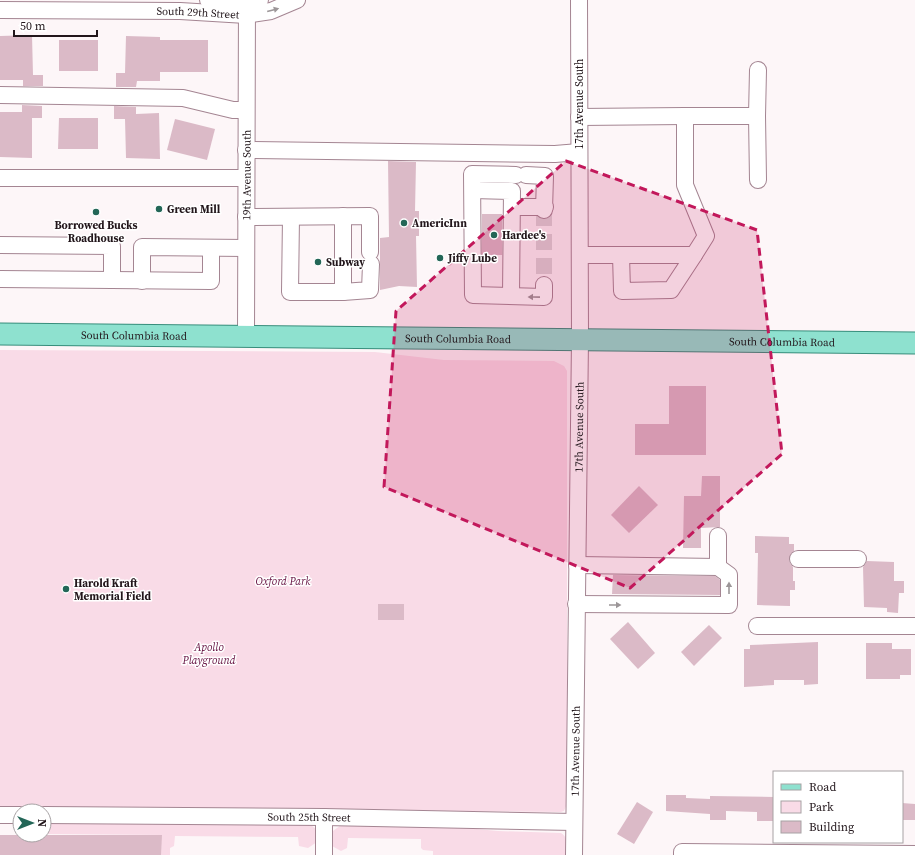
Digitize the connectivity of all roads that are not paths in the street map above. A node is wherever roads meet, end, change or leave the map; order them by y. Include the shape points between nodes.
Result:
1 (208, 0) edge
2 (260, 0) edge
3 (297, 0) edge
4 (579, 0) edge
5 (102, 5) edge
6 (247, 7) edge
7 (0, 10) edge
8 (758, 70) dead end
9 (0, 95) edge
10 (246, 110) junction
11 (685, 116) junction
12 (757, 116) junction
13 (579, 117) junction
14 (246, 150) junction
15 (579, 152) junction
16 (482, 153) junction
17 (482, 174) junction
18 (0, 178) edge
19 (246, 178) junction
20 (758, 180) dead end
21 (473, 190) junction
22 (512, 207) junction
23 (343, 216) junction
24 (246, 217) junction
25 (291, 217) junction
26 (344, 243) junction
27 (0, 245) edge
28 (211, 248) junction
29 (246, 248) junction
30 (580, 255) junction
31 (621, 255) junction
32 (694, 255) junction
33 (0, 279) edge
34 (112, 280) junction
35 (142, 280) junction
36 (544, 285) tunnel mouth
37 (298, 292) junction
38 (343, 292) junction
39 (511, 296) junction
40 (0, 334) edge
41 (246, 336) junction
42 (580, 339) junction
43 (915, 343) edge
44 (718, 536) dead end
45 (798, 559) dead end
46 (858, 559) dead end
47 (577, 565) junction
48 (718, 567) junction
49 (576, 604) junction
50 (757, 626) dead end
51 (915, 626) edge
52 (0, 815) edge
53 (12, 815) edge
54 (52, 816) edge
55 (324, 817) junction
56 (574, 822) junction
57 (915, 854) edge
58 (324, 855) edge
59 (574, 855) edge
60 (682, 855) edge

1 - 6 street, South 29th Street
2 - 6 street, South 29th Street
6 -> 3 street, South 29th Street via 271,11
4 - 13 street, 17th Avenue South
5 - 6 street, South 29th Street
5 - 7 street, South 29th Street
6 - 10 street, 19th Avenue South
8 - 12 street
9 - 10 street via 183,98 233,110
10 - 14 street, 19th Avenue South
11 - 12 street
11 - 13 street
11 - 32 street via 685,185 706,236
12 - 20 street
13 - 15 street, 17th Avenue South
14 - 16 street
14 - 19 street, 19th Avenue South
15 - 16 street
15 - 30 street, 17th Avenue South
16 - 17 street
17 - 21 street via 472,174
17 - 22 street via 545,176 544,209
18 - 19 street
19 - 24 street, 19th Avenue South
21 - 22 street via 512,191
21 - 39 street via 473,295
22 - 39 street
23 - 25 street
23 - 26 street
23 - 38 street via 370,216 371,258 370,290
24 - 25 street
24 - 29 street, 19th Avenue South
25 - 37 street via 290,292
26 - 37 street via 335,253 334,287 303,288
26 - 38 street
27 - 34 street via 112,246
28 - 29 street
28 - 35 street via 211,281
28 - 35 street via 142,247
29 - 41 street, 19th Avenue South
30 - 31 street
30 - 42 street, 17th Avenue South
31 - 32 street
31 - 32 street via 622,292 671,290
33 - 34 street
34 - 35 street
36 -> 39 street via 544,297
37 - 38 street
40 - 41 main road, South Columbia Road
41 - 42 main road, South Columbia Road
42 - 43 main road, South Columbia Road
42 - 47 street, 17th Avenue South
44 - 48 street
45 - 46 street
47 - 48 street
47 - 49 street, 17th Avenue South
49 -> 48 street via 729,605 729,575
49 - 56 street, 17th Avenue South
50 - 51 street
52 - 53 street
54 - 55 street, South 25th Street
55 - 56 street, South 25th Street
55 - 58 street
56 - 59 street, 17th Avenue South
57 - 60 street via 682,852

